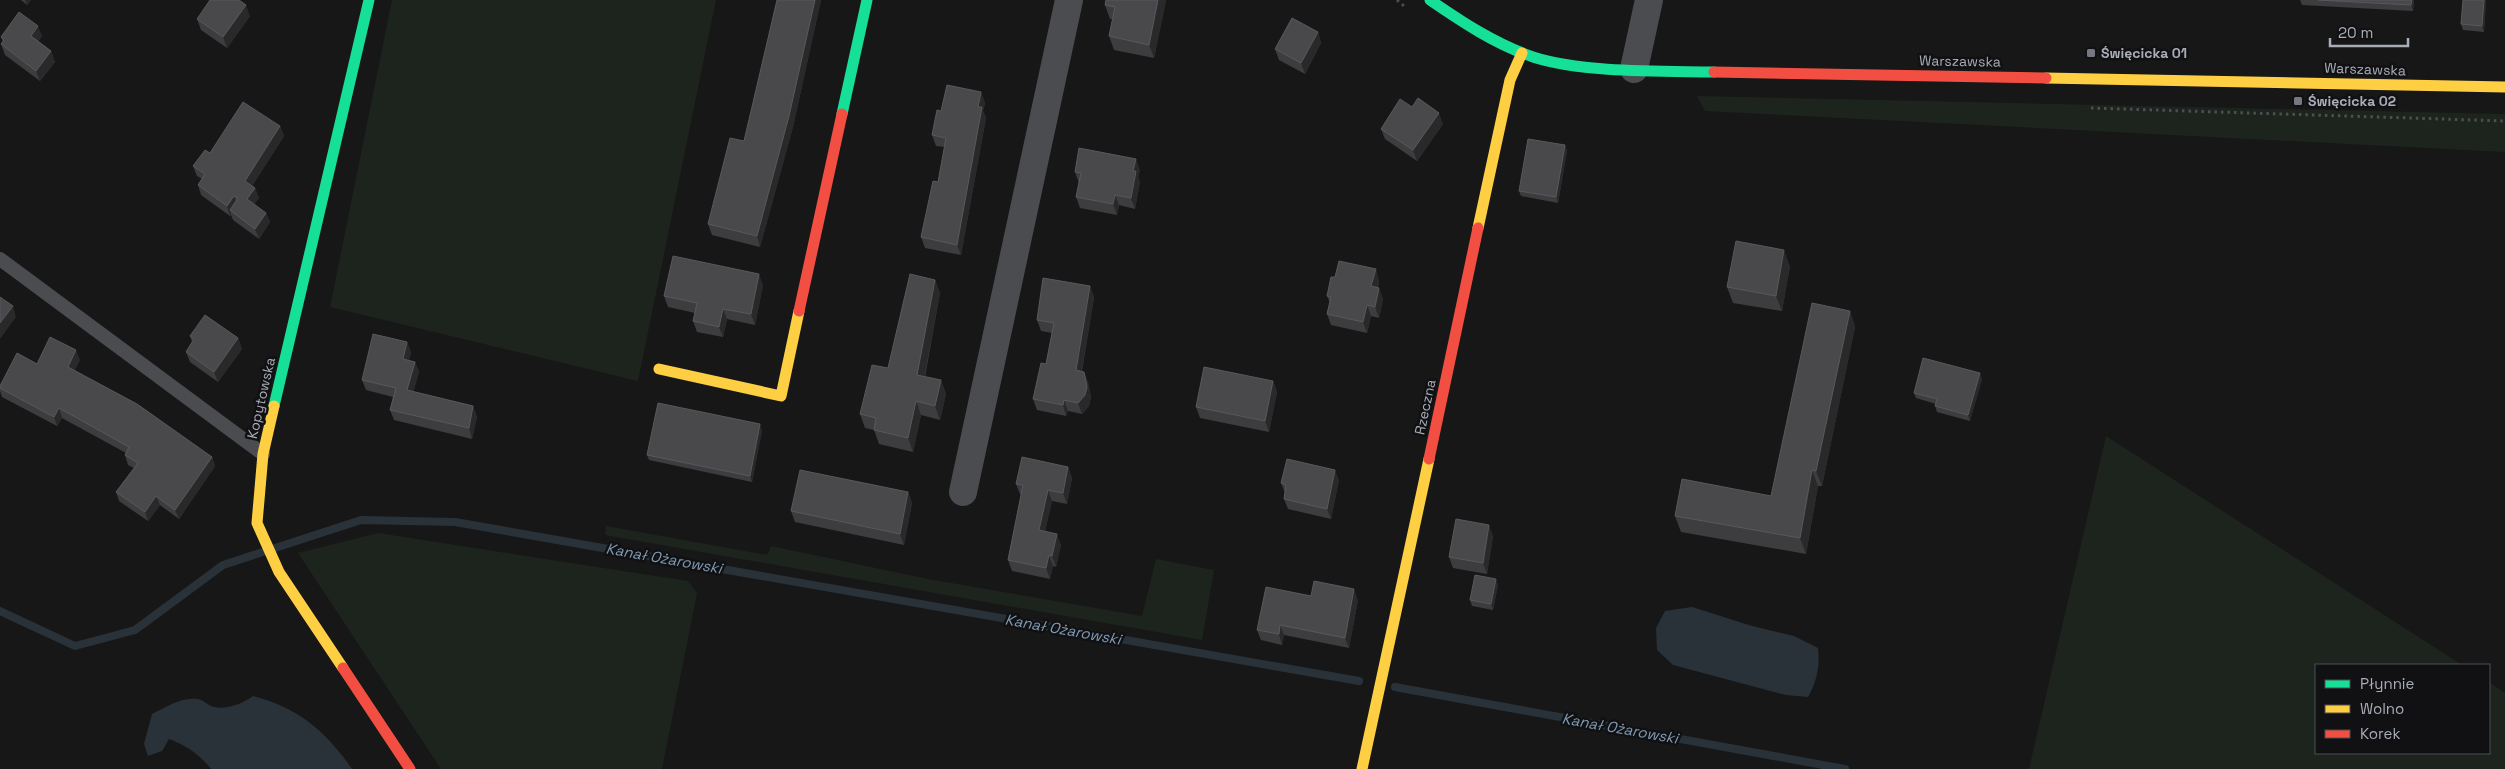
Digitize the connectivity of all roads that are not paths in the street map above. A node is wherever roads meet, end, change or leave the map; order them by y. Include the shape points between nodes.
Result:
1 (369, 0) edge
2 (867, 0) edge
3 (1068, 0) edge
4 (1430, 0) edge
5 (1649, 0) edge
6 (1522, 53) junction
7 (1634, 69) junction
8 (2505, 87) edge
9 (0, 259) edge
10 (659, 370) dead end
11 (263, 454) junction
12 (963, 492) dead end
13 (410, 769) edge
14 (1362, 769) edge

1 - 11 street, Kopytowska
2 - 10 street via 781,396
3 - 12 street
4 - 6 street, Warszawska
5 - 7 street
6 - 7 street, Warszawska via 1548,61
6 - 14 street, Rzeczna via 1510,80
7 - 8 street, Warszawska
9 - 11 lane
11 - 13 street, Kopytowska via 257,523 274,560

